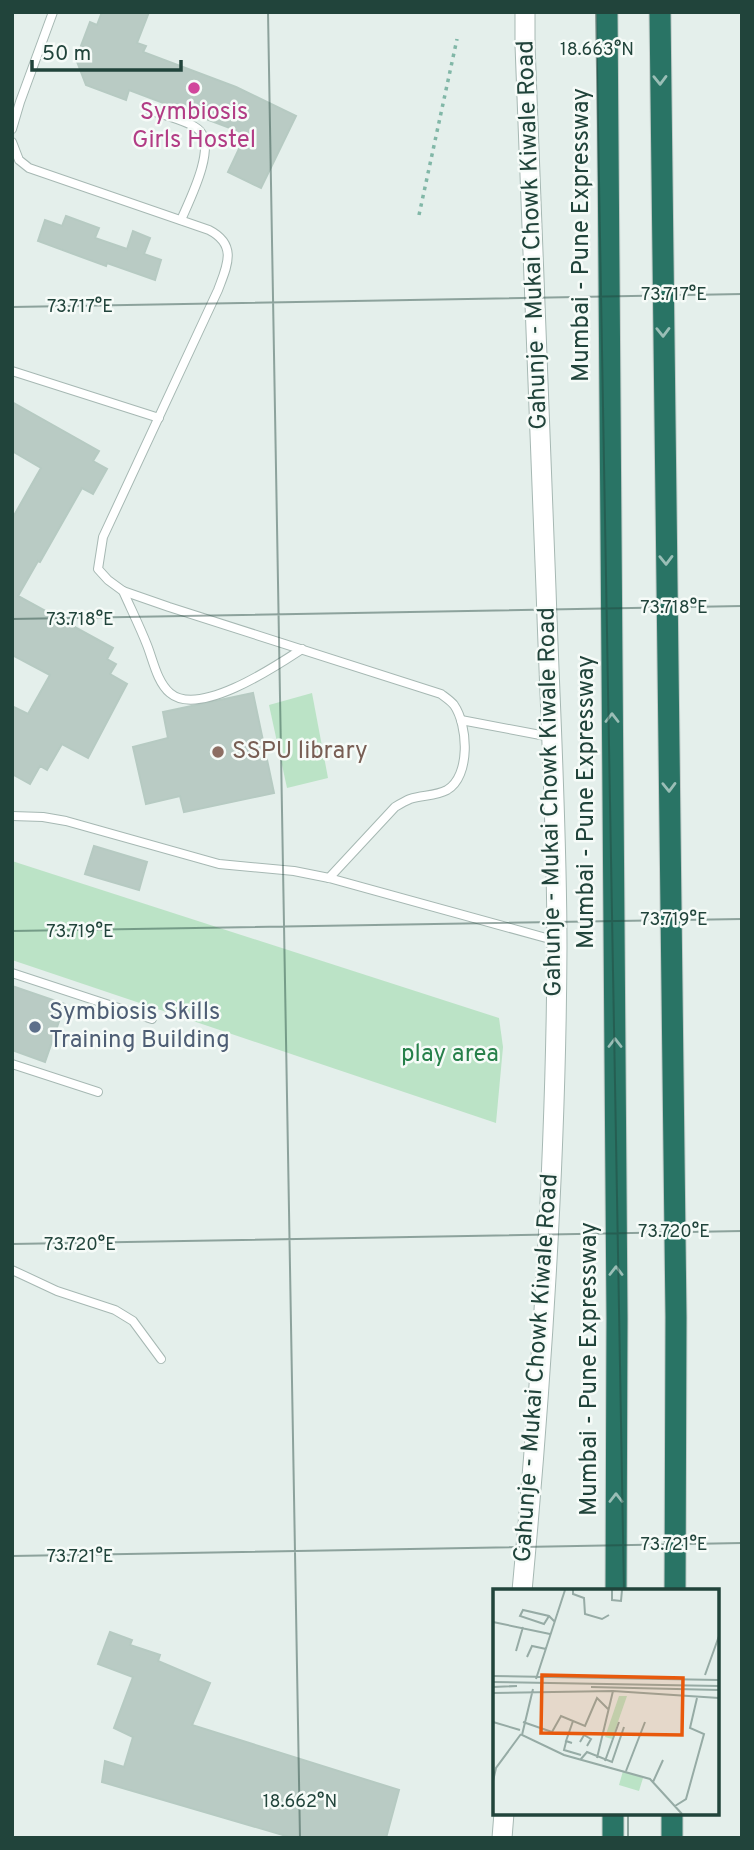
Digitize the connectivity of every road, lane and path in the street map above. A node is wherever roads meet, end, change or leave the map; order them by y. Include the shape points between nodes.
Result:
1 (53, 12) edge
2 (525, 12) edge
3 (607, 12) edge
4 (660, 12) edge
5 (457, 39) dead end
6 (149, 110) dead end
7 (12, 130) edge
8 (12, 142) edge
9 (418, 215) dead end
10 (181, 220) junction
11 (12, 372) edge
12 (159, 418) junction
13 (123, 591) junction
14 (302, 649) junction
15 (461, 720) junction
16 (551, 737) junction
17 (12, 816) edge
18 (329, 878) junction
19 (557, 941) junction
20 (12, 973) edge
21 (152, 1019) dead end
22 (12, 1064) edge
23 (98, 1092) dead end
24 (12, 1270) edge
25 (161, 1359) dead end
26 (522, 1589) edge
27 (616, 1589) edge
28 (675, 1589) edge
29 (504, 1815) edge
30 (613, 1815) edge
31 (672, 1815) edge
32 (502, 1838) edge
33 (612, 1838) edge
34 (671, 1838) edge

1 - 7 lane
2 - 16 street, Gahunje - Mukai Chowk Kiwale Road
27 -> 3 highway, Mumbai - Pune Expressway
4 -> 28 highway via 676,1317
5 - 9 path
6 - 10 lane via 188,124 200,131 205,141 205,159
8 - 10 lane via 19,160 29,168
10 - 12 lane via 219,235 228,264
11 - 12 lane
12 - 13 lane via 99,554 98,569
13 - 14 lane
13 - 14 lane via 160,680 183,700 219,695
14 - 15 lane via 441,694
15 - 16 lane
15 - 18 lane via 465,744 457,781 440,793 395,807
16 - 19 street, Gahunje - Mukai Chowk Kiwale Road
17 - 18 lane via 66,821 219,864
18 - 19 lane
19 - 26 street, Gahunje - Mukai Chowk Kiwale Road via 547,1258
20 - 21 lane
22 - 23 lane
24 - 25 lane via 115,1310 133,1321
29 - 32 street
30 - 33 highway
31 - 34 highway

